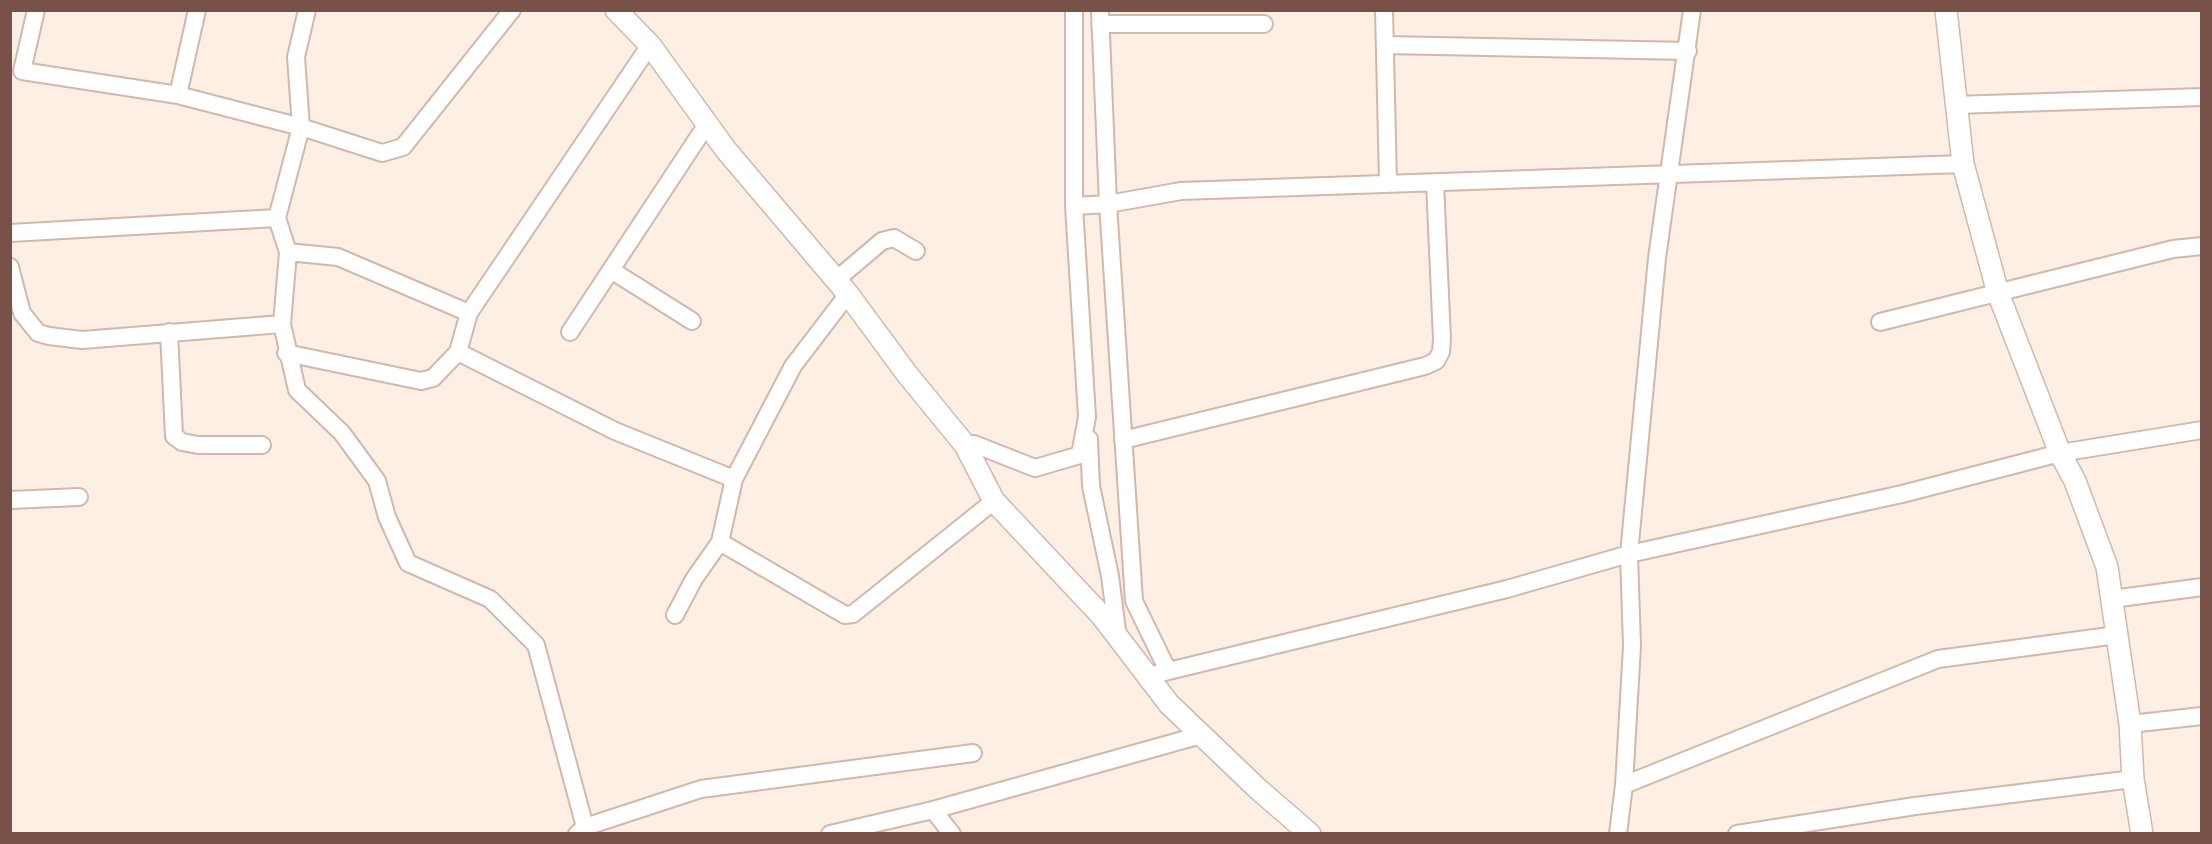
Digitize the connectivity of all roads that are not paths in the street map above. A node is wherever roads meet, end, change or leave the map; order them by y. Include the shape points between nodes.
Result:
1 (36, 10) edge
2 (197, 10) edge
3 (307, 10) edge
4 (512, 10) edge
5 (616, 10) edge
6 (1074, 10) edge
7 (1384, 10) edge
8 (1692, 10) edge
9 (1946, 10) edge
10 (1100, 17) edge
11 (1264, 24) dead end
12 (650, 45) junction
13 (1386, 45) junction
14 (1688, 51) junction
15 (16, 76) edge
16 (178, 95) junction
17 (2202, 97) edge
18 (1955, 105) junction
19 (707, 124) junction
20 (301, 127) junction
21 (1963, 164) junction
22 (1669, 172) junction
23 (1388, 183) junction
24 (1435, 183) junction
25 (1108, 204) junction
26 (1074, 206) junction
27 (278, 218) junction
28 (10, 233) edge
29 (2202, 246) edge
30 (916, 251) dead end
31 (288, 252) junction
32 (10, 267) edge
33 (611, 270) junction
34 (842, 287) junction
35 (1998, 293) junction
36 (469, 313) junction
37 (692, 321) dead end
38 (1880, 322) dead end
39 (282, 324) junction
40 (169, 332) junction
41 (570, 332) dead end
42 (286, 352) junction
43 (458, 352) junction
44 (1087, 417) junction
45 (2202, 430) edge
46 (1123, 440) junction
47 (262, 445) dead end
48 (964, 445) junction
49 (2060, 453) junction
50 (734, 479) junction
51 (79, 497) dead end
52 (10, 500) edge
53 (994, 501) junction
54 (720, 542) junction
55 (1629, 554) junction
56 (2202, 587) edge
57 (2112, 599) junction
58 (675, 615) dead end
59 (2117, 635) junction
60 (1119, 638) junction
61 (1168, 670) junction
62 (1148, 676) junction
63 (2202, 716) edge
64 (2130, 724) junction
65 (1201, 735) junction
66 (973, 753) dead end
67 (2133, 779) junction
68 (1624, 785) junction
69 (933, 810) junction
70 (582, 831) edge
71 (830, 834) edge
72 (952, 834) edge
73 (1310, 834) edge
74 (1618, 834) edge
75 (1737, 834) edge
76 (2142, 834) edge

1 - 15 street
2 - 16 street
3 - 20 street via 296,57
4 - 20 street via 403,147 382,153
5 - 12 street
6 - 26 street
7 - 13 street
8 - 14 street
9 - 18 street
10 - 11 street
10 - 25 street
12 - 19 street
12 - 36 street
13 - 14 street
13 - 23 street
14 - 22 street
15 - 16 street
16 - 20 street
17 - 18 street
18 - 21 street
19 - 33 street
19 - 34 street
20 - 27 street
21 - 22 street
21 - 35 street
22 - 24 street
22 - 55 street
23 - 24 street
23 - 25 street via 1181,191
24 - 46 street via 1442,339 1436,361
25 - 26 street
25 - 46 street
26 - 44 street
27 - 28 street
27 - 31 street
29 - 35 street via 2173,249
30 - 34 street via 894,238 882,241
31 - 36 street via 338,257
31 - 39 street
32 - 40 street via 22,313 38,333 82,340
33 - 37 street
33 - 41 street
34 - 48 street
34 - 50 street via 793,366
35 - 38 street
35 - 49 street
36 - 43 street
39 - 40 street
39 - 42 street
40 - 47 street via 174,436 198,445
42 - 43 street via 421,381 433,378
42 - 70 street via 297,390 342,432 377,481 387,517 408,563 490,599 536,645
43 - 50 street via 615,431
44 - 48 street via 1080,455 1035,468 974,444
44 - 60 street via 1091,486
45 - 49 street
46 - 61 street via 1134,601
48 - 53 street
49 - 55 street via 1902,494
49 - 57 street via 2075,481 2107,567
50 - 54 street
51 - 52 street
53 - 54 street via 853,614 845,615
53 - 60 street
54 - 58 street
55 - 61 street via 1507,589
55 - 68 street via 1632,646
56 - 57 street
57 - 59 street
59 - 64 street
59 - 68 street via 1938,659
60 - 62 street
61 - 62 street
62 - 65 street via 1169,704
63 - 64 street
64 - 67 street
65 - 69 street
65 - 73 street
66 - 70 street via 701,789
67 - 75 street via 1915,806
67 - 76 street
68 - 74 street
69 - 71 street
69 - 72 street

